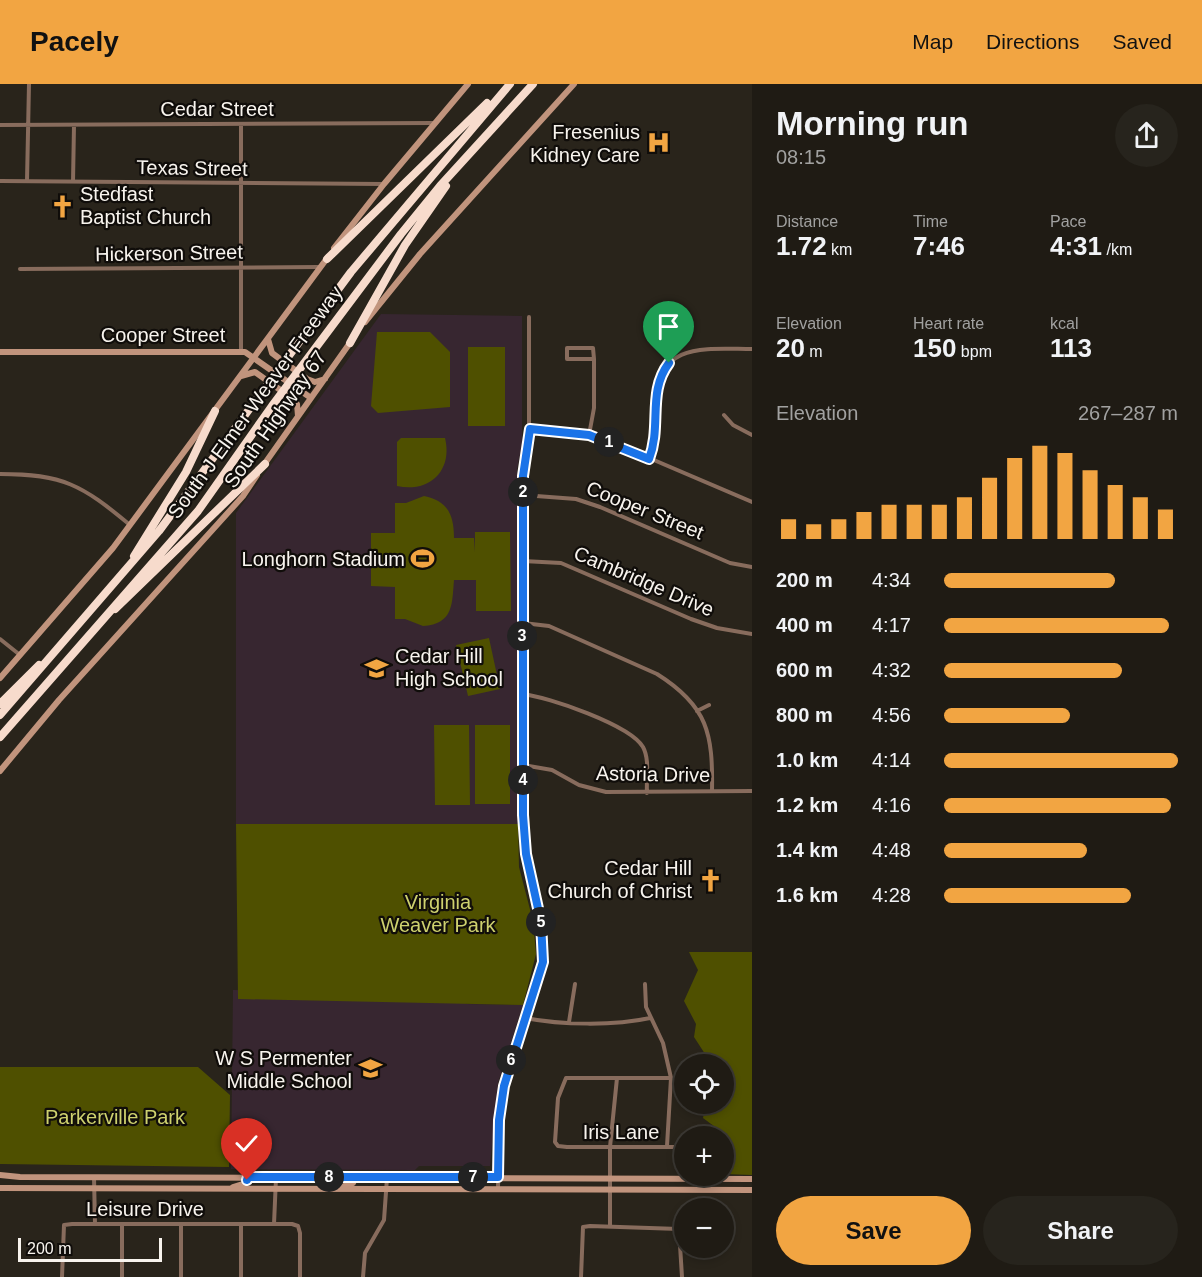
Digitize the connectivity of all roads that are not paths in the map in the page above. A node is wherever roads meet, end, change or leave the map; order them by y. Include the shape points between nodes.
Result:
1 (28, 84) edge
2 (468, 84) edge
3 (509, 84) edge
4 (533, 84) edge
5 (574, 84) edge
6 (435, 123) junction
7 (242, 124) junction
8 (0, 125) edge
9 (28, 125) junction
10 (74, 125) junction
11 (456, 172) junction
12 (0, 181) edge
13 (27, 181) junction
14 (73, 182) junction
15 (241, 184) junction
16 (384, 184) junction
17 (327, 258) junction
18 (241, 267) junction
19 (320, 267) junction
20 (20, 269) dead end
21 (529, 317) dead end
22 (268, 339) junction
23 (350, 343) junction
24 (752, 349) edge
25 (0, 352) edge
26 (205, 352) junction
27 (241, 352) junction
28 (254, 357) junction
29 (594, 359) junction
30 (241, 376) junction
31 (325, 379) junction
32 (311, 398) junction
33 (215, 411) junction
34 (724, 416) dead end
35 (298, 417) junction
36 (530, 429) junction
37 (589, 435) junction
38 (752, 435) edge
39 (649, 459) junction
40 (265, 464) junction
41 (0, 474) edge
42 (523, 495) junction
43 (752, 502) edge
44 (130, 525) junction
45 (523, 561) junction
46 (752, 567) edge
47 (124, 573) junction
48 (107, 615) junction
49 (523, 623) junction
50 (752, 634) edge
51 (0, 639) edge
52 (20, 655) junction
53 (50, 657) junction
54 (0, 678) edge
55 (522, 694) junction
56 (0, 704) edge
57 (709, 705) dead end
58 (697, 711) junction
59 (0, 715) edge
60 (19, 715) junction
61 (0, 737) edge
62 (0, 746) edge
63 (523, 765) junction
64 (0, 771) edge
65 (712, 791) junction
66 (752, 791) edge
67 (647, 793) junction
68 (575, 984) dead end
69 (645, 984) dead end
70 (525, 1018) junction
71 (650, 1018) junction
72 (569, 1022) junction
73 (617, 1078) junction
74 (671, 1078) junction
75 (667, 1146) junction
76 (674, 1146) edge
77 (610, 1147) junction
78 (0, 1175) edge
79 (20, 1177) junction
80 (94, 1177) junction
81 (248, 1177) junction
82 (276, 1177) junction
83 (356, 1177) junction
84 (387, 1177) junction
85 (498, 1177) junction
86 (610, 1179) junction
87 (752, 1179) edge
88 (0, 1188) edge
89 (94, 1189) junction
90 (20, 1190) junction
91 (206, 1190) junction
92 (276, 1190) junction
93 (310, 1190) junction
94 (387, 1190) junction
95 (498, 1190) junction
96 (752, 1190) edge
97 (610, 1191) junction
98 (94, 1224) junction
99 (122, 1224) junction
100 (181, 1224) junction
101 (241, 1224) junction
102 (274, 1224) junction
103 (610, 1226) junction
104 (62, 1277) edge
105 (122, 1277) edge
106 (181, 1277) edge
107 (241, 1277) edge
108 (300, 1277) edge
109 (363, 1277) edge
110 (581, 1277) edge
111 (682, 1277) edge

1 - 9 street
2 - 6 main road
3 - 17 highway
3 - 47 highway, South J Elmer Weaver Freeway via 398,214
4 - 11 highway, South J Elmer Weaver Freeway
5 - 23 main road, South Highway 67 via 420,254
6 - 7 street, Cedar Street
6 - 16 main road
7 - 10 street, Cedar Street
7 - 15 street
8 - 9 street, Cedar Street
9 - 10 street, Cedar Street
9 - 13 street
10 - 14 street
11 - 23 highway via 405,245
11 - 48 highway, South J Elmer Weaver Freeway via 401,234 308,356 198,511
12 - 13 street, Texas Street
13 - 14 street, Texas Street
14 - 15 street, Texas Street
15 - 16 street, Texas Street
15 - 18 street
16 - 17 main road
17 - 19 main road
18 - 19 street, Hickerson Street
18 - 20 street, Hickerson Street
18 - 27 street
19 - 22 main road
21 - 36 street
22 - 28 main road
22 - 31 main road via 272,353 307,379
23 - 31 main road, South Highway 67
24 - 39 street via 694,349 669,363 657,386 657,432
25 - 26 main road, Cooper Street
26 - 27 main road, Cooper Street
26 - 30 main road via 242,356 245,365
27 - 28 main road, Cooper Street
28 - 30 main road
28 - 32 main road, Cooper Street
29 - 29 street via 567,359 567,348 593,348
29 - 37 street via 594,408
30 - 33 main road
30 - 35 main road via 255,372 297,404
31 - 32 main road, South Highway 67
32 - 35 main road, South Highway 67
33 - 44 main road
33 - 47 highway via 181,480
34 - 38 street
35 - 40 main road, South Highway 67
36 - 37 street
36 - 42 street
37 - 39 street
39 - 43 street
40 - 48 highway via 123,604
40 - 64 main road, South Highway 67 via 243,496
41 - 44 street via 36,475 67,482 96,496
42 - 45 street
42 - 46 street, Cooper Street via 576,499 730,563
44 - 52 main road
45 - 49 street
45 - 50 street, Cambridge Drive via 561,562 692,619
47 - 53 highway, South J Elmer Weaver Freeway
48 - 60 highway, South J Elmer Weaver Freeway
49 - 55 street
49 - 58 street via 549,626 657,674 684,694
51 - 52 street
52 - 54 main road
53 - 56 highway
53 - 59 highway, South J Elmer Weaver Freeway
55 - 63 street
55 - 67 street via 555,700 629,734 643,747 646,756
57 - 58 street
58 - 65 street via 711,739
60 - 61 highway, South J Elmer Weaver Freeway
60 - 62 highway
63 - 67 street, Astoria Drive via 552,770 591,790
63 - 70 street via 526,854 544,946 541,972
65 - 66 street, Astoria Drive
65 - 67 street, Astoria Drive
68 - 72 street
69 - 71 street
70 - 72 street
70 - 85 street via 504,1086
71 - 72 street
71 - 74 street via 663,1043
73 - 74 street
73 - 77 street
73 - 77 street, Iris Lane via 566,1078 556,1114 558,1146
74 - 75 street
75 - 76 street, Iris Lane
75 - 77 street, Iris Lane
77 - 86 street
78 - 79 main road
79 - 80 main road
79 - 90 main road
80 - 81 main road
80 - 89 street
81 - 82 main road
81 - 91 main road via 240,1186
82 - 83 main road
82 - 92 street
83 - 84 main road
83 - 93 main road via 346,1186
84 - 85 main road
84 - 94 street
85 - 86 main road
85 - 95 street
86 - 87 main road
86 - 97 street
88 - 90 main road
89 - 90 main road
89 - 91 main road
89 - 98 street
91 - 92 main road
92 - 93 main road
92 - 102 street
93 - 94 main road
94 - 95 main road
94 - 109 street via 384,1220 365,1253
95 - 97 main road
96 - 97 main road
97 - 103 street
98 - 99 street, Leisure Drive
98 - 104 street, Leisure Drive via 64,1225
99 - 100 street, Leisure Drive
99 - 105 street
100 - 101 street, Leisure Drive
100 - 106 street
101 - 102 street, Leisure Drive
101 - 107 street
102 - 108 street, Leisure Drive via 298,1226
103 - 110 street via 583,1227
103 - 111 street via 680,1228

